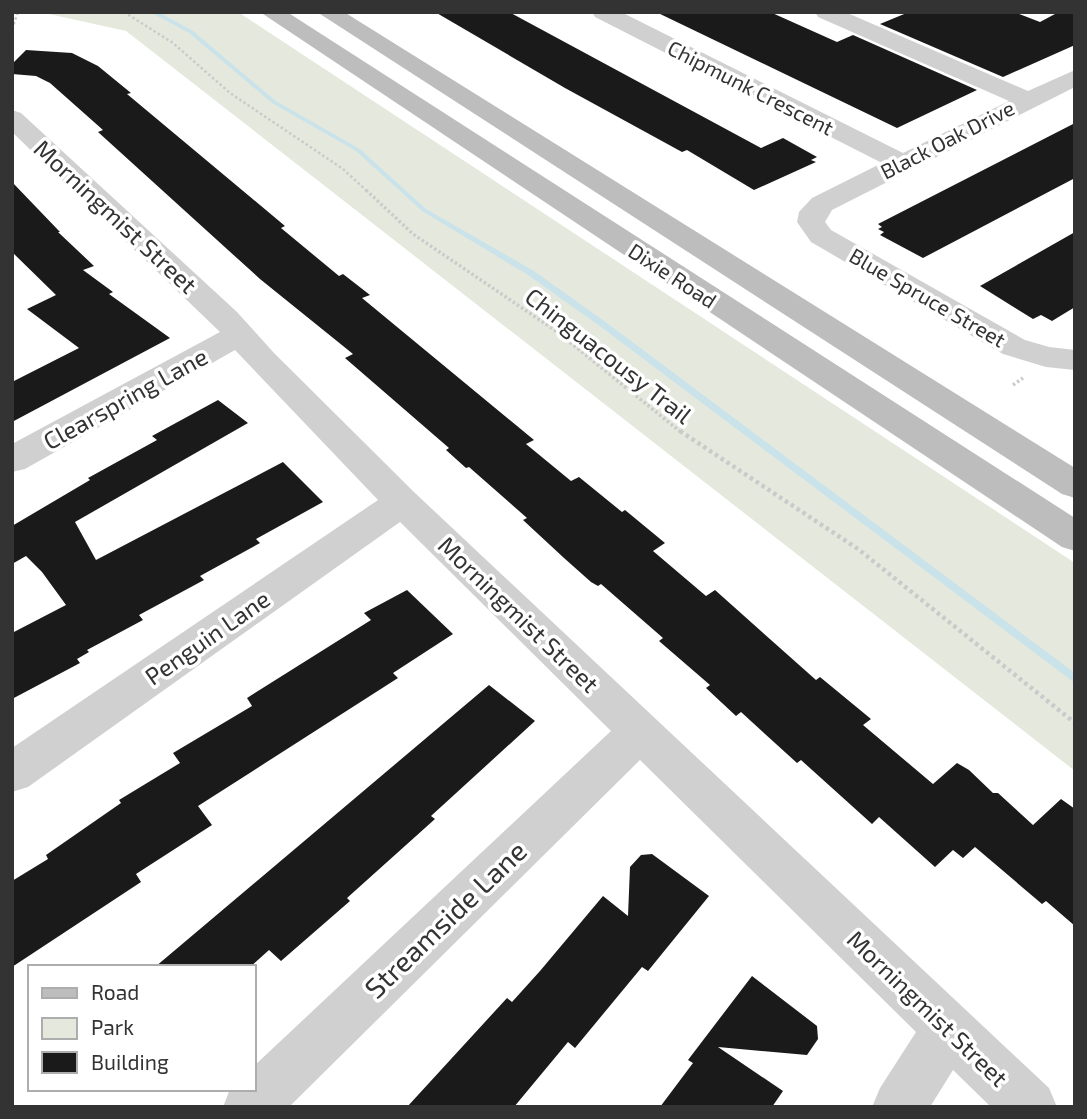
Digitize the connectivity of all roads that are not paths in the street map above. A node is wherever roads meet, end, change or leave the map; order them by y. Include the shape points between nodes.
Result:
1 (271, 12) edge
2 (328, 12) edge
3 (603, 12) edge
4 (826, 12) edge
5 (1075, 77) edge
6 (1026, 99) junction
7 (12, 118) edge
8 (900, 162) junction
9 (822, 204) joint
10 (238, 335) junction
11 (1075, 360) edge
12 (12, 460) edge
13 (1075, 485) edge
14 (402, 502) junction
15 (1075, 537) edge
16 (641, 731) junction
17 (12, 773) edge
18 (949, 1028) junction
19 (250, 1107) edge
20 (899, 1107) edge
21 (1030, 1107) edge

1 - 15 main road, Dixie Road
2 - 13 main road, Dixie Road
3 - 8 street, Chipmunk Crescent
4 - 6 street
5 - 6 street, Black Oak Drive
6 - 8 street, Black Oak Drive
7 - 10 street, Morningmist Street
8 - 9 street, Black Oak Drive
9 - 11 street, Blue Spruce Street via 813,212 811,222 821,236 1014,347
10 - 12 street, Clearspring Lane
10 - 14 street, Morningmist Street
14 - 16 street, Morningmist Street
14 - 17 street, Penguin Lane
16 - 18 street, Morningmist Street
16 - 19 street, Streamside Lane
18 - 20 street
18 - 21 street, Morningmist Street

